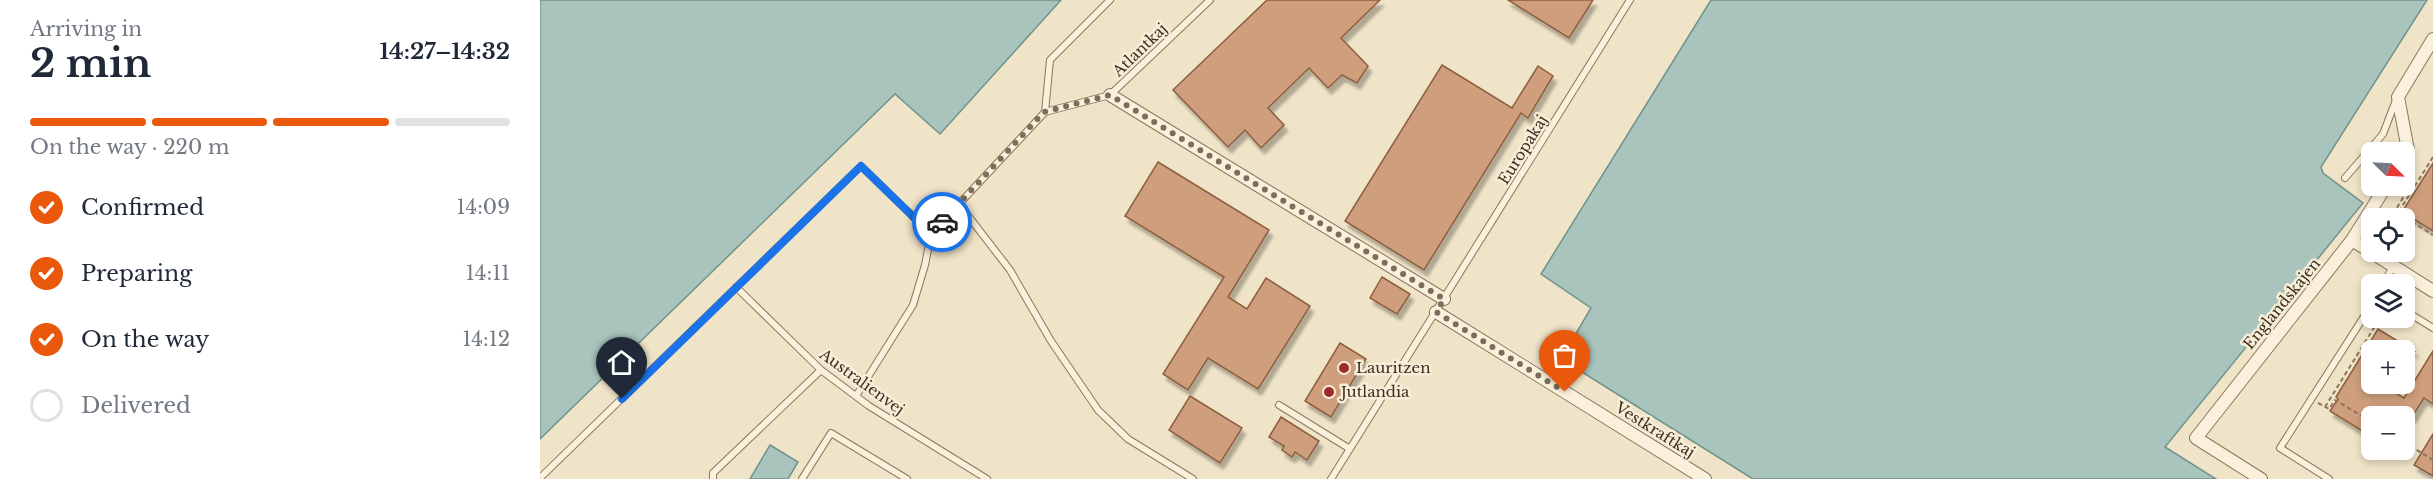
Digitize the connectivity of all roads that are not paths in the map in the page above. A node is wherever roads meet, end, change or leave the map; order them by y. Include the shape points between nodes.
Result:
1 (1110, 0) edge
2 (1210, 0) edge
3 (1630, 0) edge
4 (2433, 39) edge
5 (1110, 95) junction
6 (2398, 97) junction
7 (1044, 112) junction
8 (2406, 142) edge
9 (2345, 178) dead end
10 (2380, 196) edge
11 (959, 204) junction
12 (931, 234) junction
13 (2352, 240) junction
14 (2393, 266) junction
15 (2389, 274) edge
16 (736, 287) junction
17 (2432, 289) edge
18 (1444, 299) junction
19 (1436, 312) junction
20 (2415, 317) edge
21 (2361, 321) edge
22 (2433, 328) edge
23 (821, 370) junction
24 (856, 396) junction
25 (1279, 405) dead end
26 (1350, 448) junction
27 (540, 478) edge
28 (713, 479) edge
29 (802, 479) edge
30 (907, 479) edge
31 (987, 479) edge
32 (1193, 479) edge
33 (1331, 479) edge
34 (1705, 479) edge
35 (2261, 479) edge
36 (2329, 479) edge

1 - 7 lane via 1050,60
2 - 5 lane, Atlantkaj
3 - 18 lane, Europakaj
4 - 6 street
5 - 7 lane, Atlantkaj
5 - 18 street
6 - 8 street
6 - 9 lane via 2383,134
7 - 11 lane
10 - 13 street, Englandskajen
11 - 12 lane
11 - 32 lane via 1010,270 1098,411 1128,439
12 - 16 lane via 861,166
12 - 24 lane via 913,305
13 - 14 street
13 - 35 street, Englandskajen via 2196,438
14 - 15 lane
14 - 17 street
16 - 23 lane, Australienvej
16 - 27 lane
18 - 19 lane, Europakaj
19 - 26 lane, Europakaj
19 - 34 street, Vestkraftkaj
20 - 22 lane
21 - 36 lane via 2280,448
23 - 24 lane, Australienvej
23 - 28 lane via 713,473
24 - 31 lane, Australienvej
25 - 26 lane
26 - 33 lane, Europakaj
29 - 30 lane via 831,432

